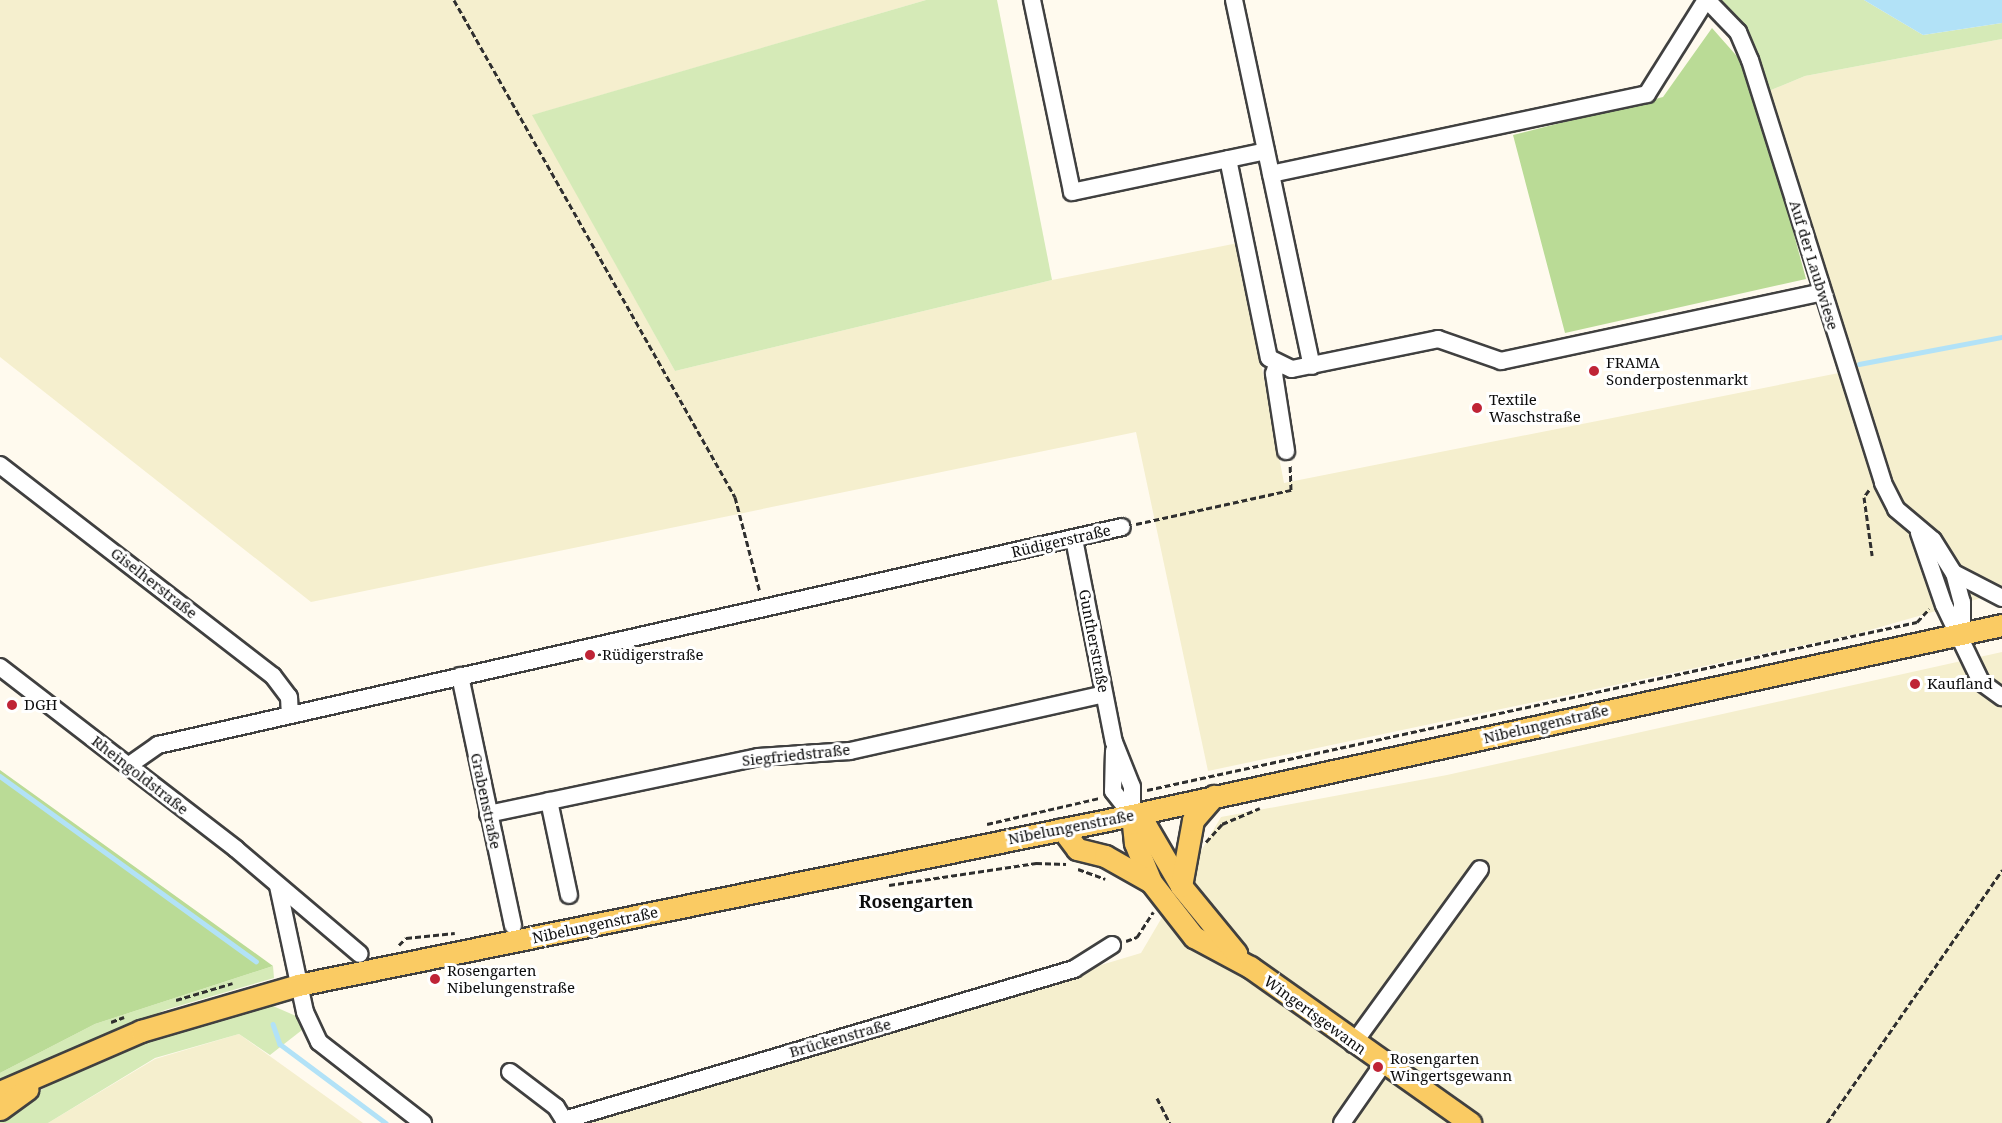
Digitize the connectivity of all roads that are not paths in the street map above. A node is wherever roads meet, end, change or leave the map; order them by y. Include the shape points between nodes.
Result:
1 (1032, 0) edge
2 (1234, 0) edge
3 (1707, 0) edge
4 (1266, 151) junction
5 (1228, 159) junction
6 (1271, 174) junction
7 (1822, 292) junction
8 (1277, 364) junction
9 (1312, 366) junction
10 (1286, 451) road end
11 (0, 465) edge
12 (1122, 527) road end
13 (1919, 533) junction
14 (1074, 539) junction
15 (1954, 573) junction
16 (2002, 598) edge
17 (2002, 625) edge
18 (1962, 634) junction
19 (0, 667) edge
20 (460, 676) junction
21 (1104, 694) junction
22 (2002, 697) edge
23 (290, 714) junction
24 (1114, 742) junction
25 (128, 766) junction
26 (1214, 796) junction
27 (549, 801) junction
28 (488, 814) junction
29 (1132, 815) junction
30 (1062, 830) junction
31 (1480, 868) dead end
32 (1151, 882) junction
33 (278, 886) junction
34 (1181, 886) junction
35 (569, 895) dead end
36 (513, 926) dead end
37 (1112, 945) road end
38 (360, 954) dead end
39 (1250, 967) junction
40 (298, 985) junction
41 (1353, 1044) junction
42 (66, 1064) junction
43 (1383, 1064) junction
44 (510, 1072) dead end
45 (0, 1092) edge
46 (0, 1109) edge
47 (562, 1122) edge
48 (423, 1123) edge
49 (1342, 1123) edge
50 (1470, 1123) edge

1 - 5 street via 1072,192
2 - 4 street
3 - 6 street via 1647,94
3 - 7 street, Auf der Laubwiese via 1738,32 1750,60
4 - 5 street
4 - 6 street
5 - 8 street via 1269,358
6 - 9 street
7 - 9 street via 1501,361 1438,339
7 - 13 street, Auf der Laubwiese via 1880,475 1896,509
8 - 9 street via 1292,369
8 - 10 street via 1274,374
11 - 23 street, Giselherstraße via 273,676 289,697
12 - 14 street, Rüdigerstraße
13 - 15 street, Auf der Laubwiese via 1933,540
13 - 18 street, Auf der Laubwiese via 1944,605
14 - 20 street, Rüdigerstraße
14 - 21 street, Guntherstraße
15 - 16 street
15 - 18 street, Auf der Laubwiese via 1962,602
17 - 18 main road, Nibelungenstraße
18 - 22 street via 1981,682
18 - 26 main road, Nibelungenstraße
19 - 25 street, Rheingoldstraße
20 - 23 street, Rüdigerstraße
20 - 28 street, Grabenstraße
21 - 24 street, Guntherstraße
21 - 27 street, Siegfriedstraße via 850,751 758,757
23 - 25 street, Rüdigerstraße via 158,745
24 - 29 street, Guntherstraße via 1132,787
24 - 29 street, Guntherstraße via 1113,791
25 - 33 street, Rheingoldstraße
26 - 29 main road, Nibelungenstraße
26 - 34 main road via 1193,820
27 - 28 street, Siegfriedstraße
27 - 35 street
28 - 36 street, Grabenstraße
29 - 30 main road, Nibelungenstraße
29 - 32 main road, Wingertsgewann via 1133,837
29 - 34 main road, Wingertsgewann via 1146,826
30 - 32 main road via 1077,849 1105,856
30 - 40 main road, Nibelungenstraße
31 - 41 street
32 - 39 main road, Wingertsgewann via 1194,937
33 - 38 street, Rheingoldstraße
33 - 40 street
34 - 39 main road, Wingertsgewann
37 - 47 street, Brückenstraße via 1074,969
39 - 41 main road, Wingertsgewann
40 - 42 main road, Nibelungenstraße via 141,1030
40 - 48 street via 319,1042
41 - 43 main road, Wingertsgewann
42 - 45 main road
42 - 46 main road
43 - 49 street
43 - 50 main road, Wingertsgewann
44 - 47 street via 556,1107

